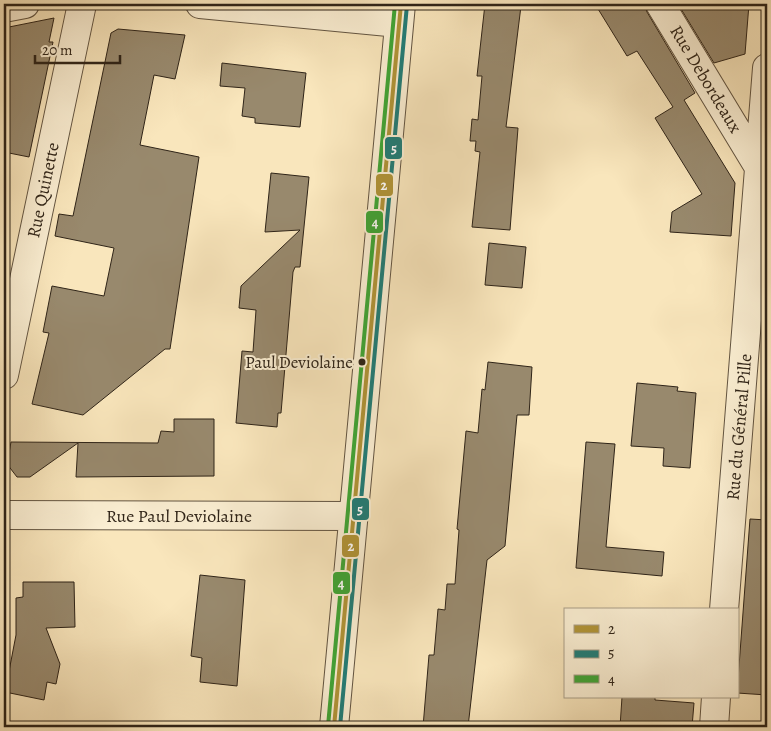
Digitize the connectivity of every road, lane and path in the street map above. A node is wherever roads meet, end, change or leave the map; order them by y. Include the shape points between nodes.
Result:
1 (25, 4) edge
2 (82, 4) edge
3 (200, 4) edge
4 (660, 4) edge
5 (4, 8) edge
6 (400, 14) edge
7 (766, 81) edge
8 (727, 115) junction
9 (765, 174) edge
10 (4, 376) edge
11 (4, 515) edge
12 (354, 516) junction
13 (724, 608) edge
14 (716, 698) edge
15 (334, 727) edge
16 (714, 727) edge

1 - 5 street
2 - 10 street, Rue Quinette
3 - 6 street
4 - 8 street, Rue Debordeaux
6 - 12 street
7 - 8 street, Rue du Général Pille
7 - 9 street, Rue du Général Pille
8 - 9 street, Rue Debordeaux
9 - 13 street, Rue du Général Pille
11 - 12 street, Rue Paul Deviolaine
12 - 15 street
14 - 16 street

